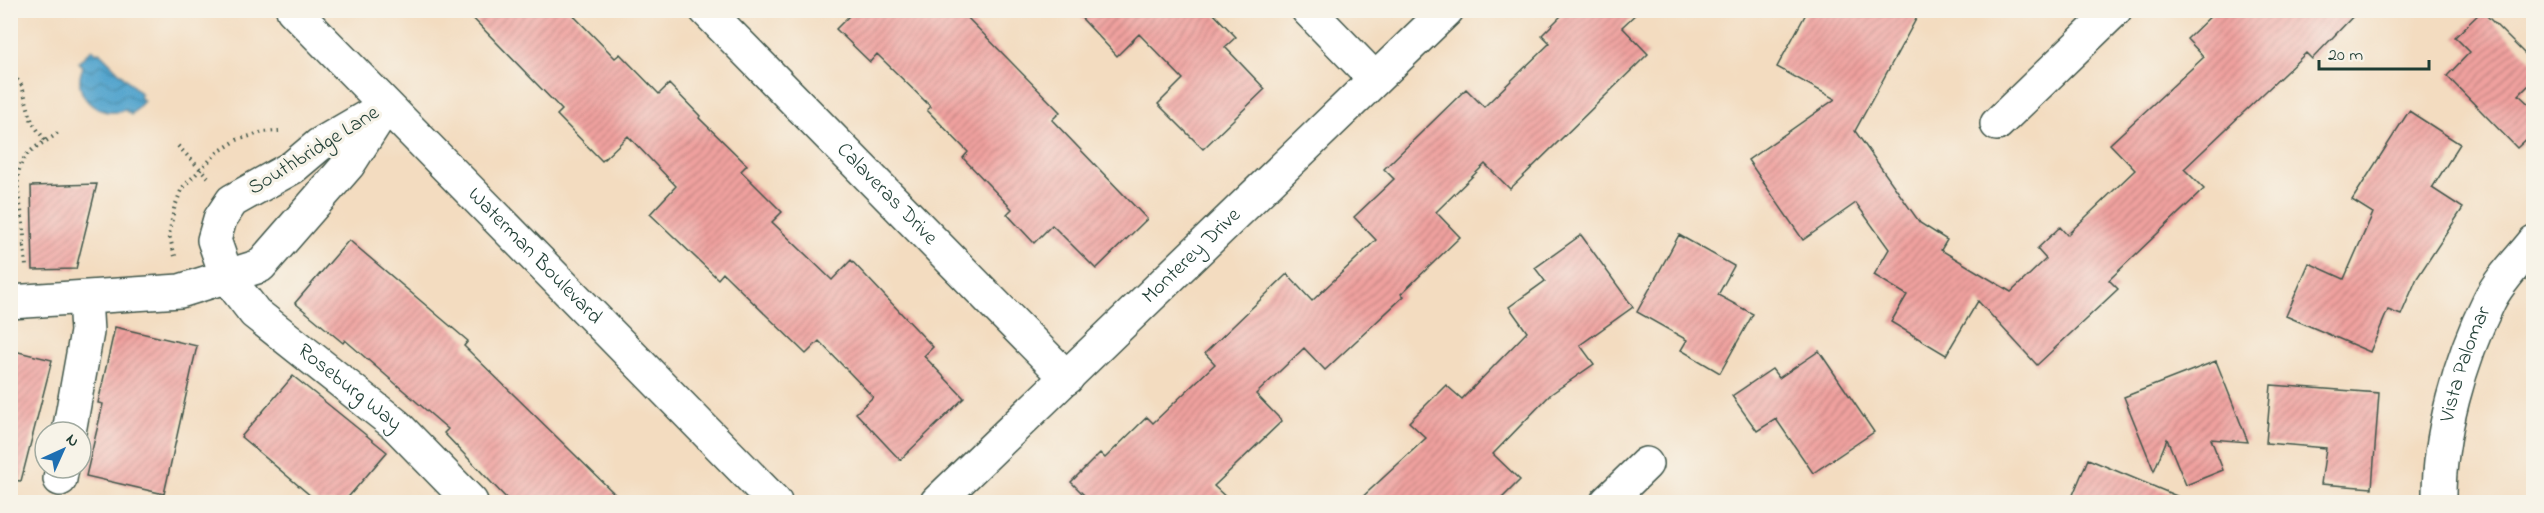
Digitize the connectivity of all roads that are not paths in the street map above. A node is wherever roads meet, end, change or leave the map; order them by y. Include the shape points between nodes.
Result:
1 (293, 10) edge
2 (706, 10) edge
3 (1308, 10) edge
4 (1447, 10) edge
5 (2115, 10) edge
6 (1376, 79) junction
7 (386, 106) junction
8 (1997, 124) dead end
9 (2534, 242) edge
10 (226, 277) junction
11 (85, 298) junction
12 (10, 302) edge
13 (1068, 378) junction
14 (71, 420) edge
15 (1646, 464) dead end
16 (471, 502) edge
17 (775, 502) edge
18 (937, 502) edge
19 (1607, 502) edge
20 (2439, 502) edge

1 - 7 street, Waterman Boulevard
2 - 13 street, Calaveras Drive
3 - 6 street
4 - 6 street, Monterey Drive
5 - 8 street
6 - 13 street, Monterey Drive
7 - 10 street, Southbridge Lane via 348,165 260,266
7 - 10 street, Southbridge Lane via 319,145 293,167 232,201 220,219 214,240
7 - 17 street, Waterman Boulevard
9 - 20 street, Vista Palomar via 2489,300 2455,387 2438,474
10 - 11 street, Southbridge Lane via 180,291
10 - 16 street, Roseburg Way via 255,313 396,425
11 - 12 street, Southbridge Lane
11 - 14 street via 87,332
13 - 18 street, Monterey Drive
15 - 19 street

